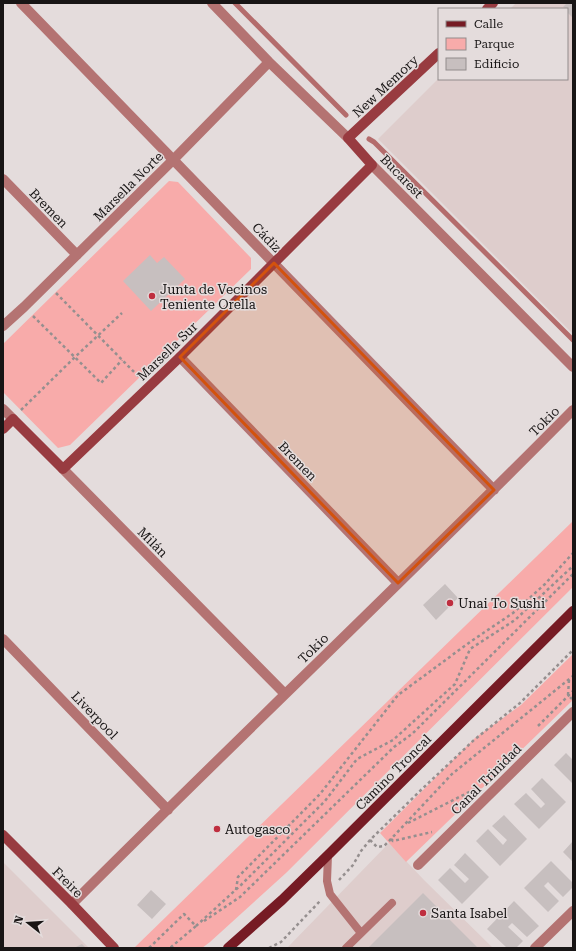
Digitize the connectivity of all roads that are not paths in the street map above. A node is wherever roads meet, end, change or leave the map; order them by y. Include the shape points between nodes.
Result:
1 (21, 3) edge
2 (212, 3) edge
3 (438, 55) edge
4 (269, 62) junction
5 (348, 138) junction
6 (174, 159) junction
7 (372, 165) junction
8 (3, 179) edge
9 (77, 255) junction
10 (274, 263) junction
11 (3, 326) edge
12 (180, 357) junction
13 (573, 368) edge
14 (3, 409) edge
15 (573, 410) edge
16 (12, 419) junction
17 (3, 429) edge
18 (63, 469) junction
19 (494, 490) junction
20 (398, 583) junction
21 (573, 611) edge
22 (3, 638) edge
23 (285, 694) junction
24 (573, 712) edge
25 (168, 810) junction
26 (3, 835) edge
27 (328, 855) junction
28 (418, 865) dead end
29 (392, 903) dead end
30 (72, 904) junction
31 (573, 911) edge
32 (361, 933) junction
33 (114, 948) edge
34 (228, 948) edge
35 (346, 948) edge
36 (535, 948) edge

1 - 6 street, Cádiz
2 - 4 street, Bucarest
3 - 5 street, New Memory
4 - 5 street, Bucarest
4 - 6 street, Marsella Norte
5 - 7 street, Bucarest
6 - 9 street, Marsella Norte
6 - 10 street, Cádiz
7 - 10 street, Marsella Sur
7 - 13 street, Bucarest
8 - 9 street, Bremen
9 - 11 street, Marsella Norte
10 - 12 street, Marsella Sur
10 - 19 street, Cádiz
12 - 18 street, Marsella Sur
12 - 20 street, Bremen
14 - 16 street, Milán
15 - 19 street, Tokio
16 - 17 street
16 - 18 street, Milán
18 - 23 street, Milán
19 - 20 street, Tokio
20 - 23 street, Tokio
21 - 27 main road, Camino Troncal
22 - 25 street, Liverpool
23 - 25 street, Tokio
24 - 28 street, Canal Trinidad
25 - 30 street, Tokio
26 - 30 street, Freire
27 - 32 lane via 329,892
27 - 34 main road, Camino Troncal
29 - 32 lane
30 - 33 street, Freire
31 - 36 street
32 - 35 lane

